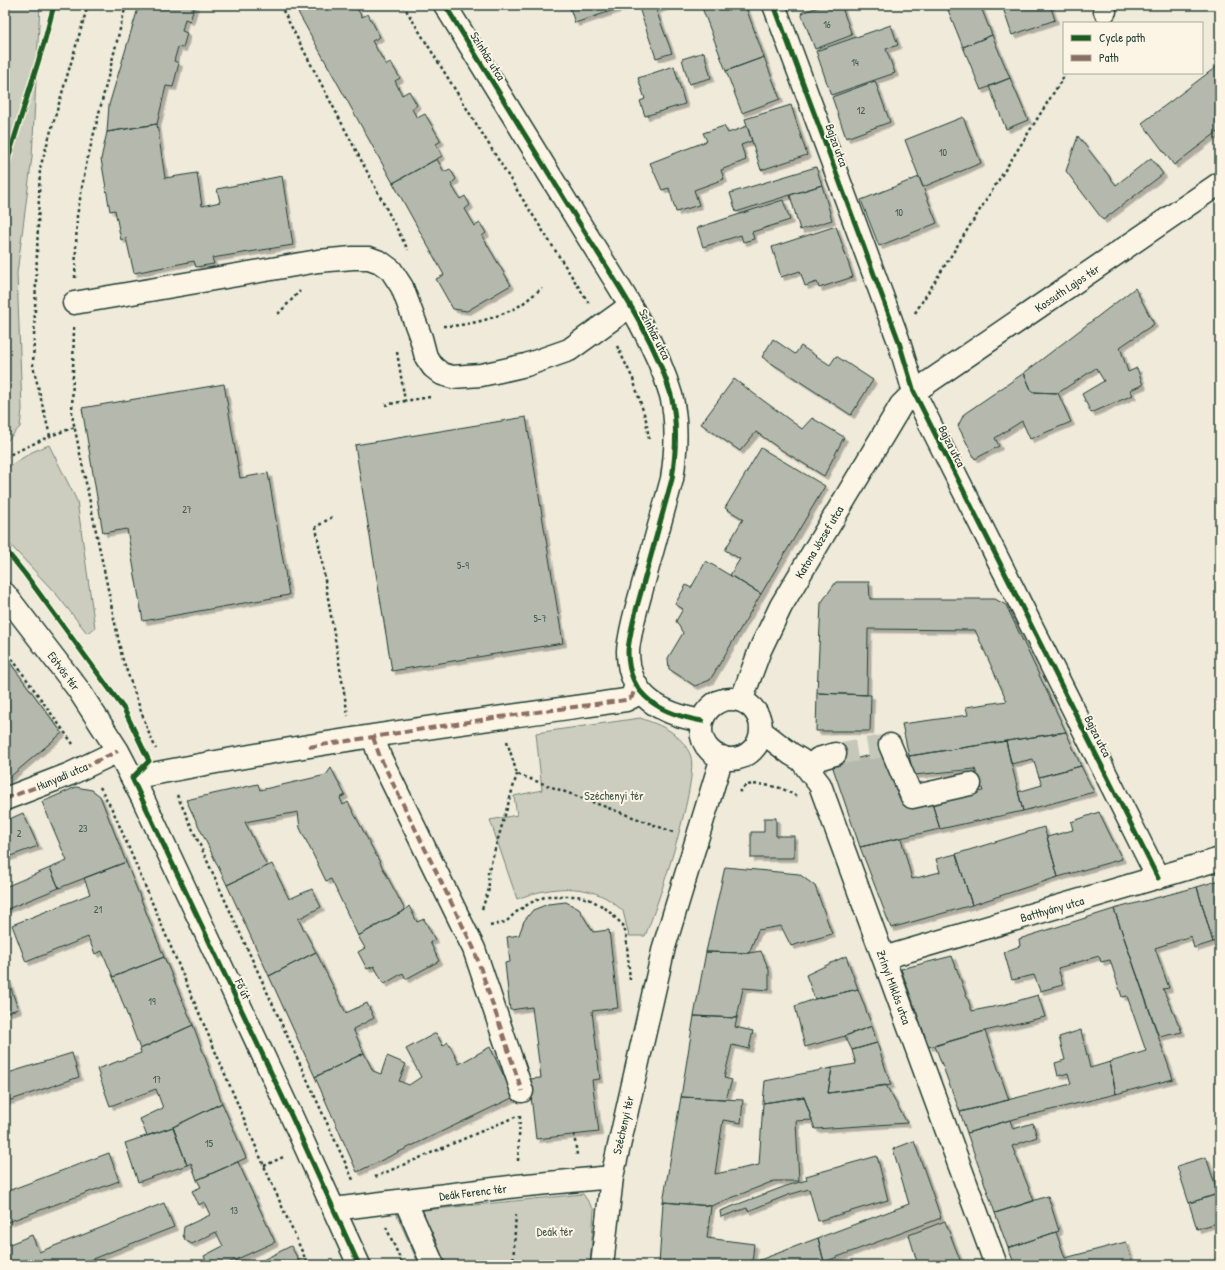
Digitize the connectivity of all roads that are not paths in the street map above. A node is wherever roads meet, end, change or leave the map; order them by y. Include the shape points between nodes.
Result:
1 (445, 5) edge
2 (774, 5) edge
3 (1220, 183) edge
4 (74, 303) road end
5 (630, 306) junction
6 (914, 392) junction
7 (5, 594) edge
8 (636, 684) junction
9 (742, 700) junction
10 (702, 721) junction
11 (761, 731) junction
12 (373, 737) junction
13 (890, 745) dead end
14 (118, 751) junction
15 (835, 754) tunnel mouth
16 (722, 757) junction
17 (815, 777) junction
18 (132, 778) junction
19 (970, 784) dead end
20 (5, 799) edge
21 (1220, 860) edge
22 (1158, 878) junction
23 (884, 959) junction
24 (522, 1091) dead end
25 (612, 1177) junction
26 (405, 1200) junction
27 (334, 1209) junction
28 (359, 1265) edge
29 (434, 1265) edge
30 (602, 1265) edge
31 (996, 1265) edge

1 - 5 street, Színház utca
2 - 6 street, Bajza utca via 898,339
3 - 6 street, Kossuth Lajos tér
4 - 5 street via 318,261 369,258 391,270 402,287 426,357 442,374 452,377 500,371 569,350
5 - 8 street, Színház utca via 659,362 671,396 675,420 672,479 632,624 628,652 631,673
6 - 9 street, Katona József utca via 901,406 781,606 760,650
6 - 22 street, Bajza utca
7 - 14 street, Eötvös tér via 78,689
8 - 10 street, Színház utca via 655,706 666,712
8 - 12 street via 632,697 626,700
9 - 10 street via 722,700 706,712
9 - 11 street via 756,713
10 - 16 street via 703,739 714,753
11 - 16 street via 756,745 745,755 731,759
11 - 17 street, Zrínyi Miklós utca via 802,760
12 - 18 street
12 - 24 street via 383,764 474,949
13 - 19 street via 912,797
14 - 18 street, Fő út
14 - 20 street, Hunyadi utca via 70,774
15 - 17 street via 818,759
16 - 25 street, Széchenyi tér via 664,947
17 - 23 street, Zrínyi Miklós utca
18 - 27 street, Fő út
21 - 22 street, Batthyány utca
22 - 23 street, Batthyány utca
23 - 31 street, Zrínyi Miklós utca
25 - 26 street, Deák Ferenc tér
25 - 30 street, Széchenyi tér
26 - 27 street, Deák Ferenc tér
26 - 29 street
27 - 28 street

